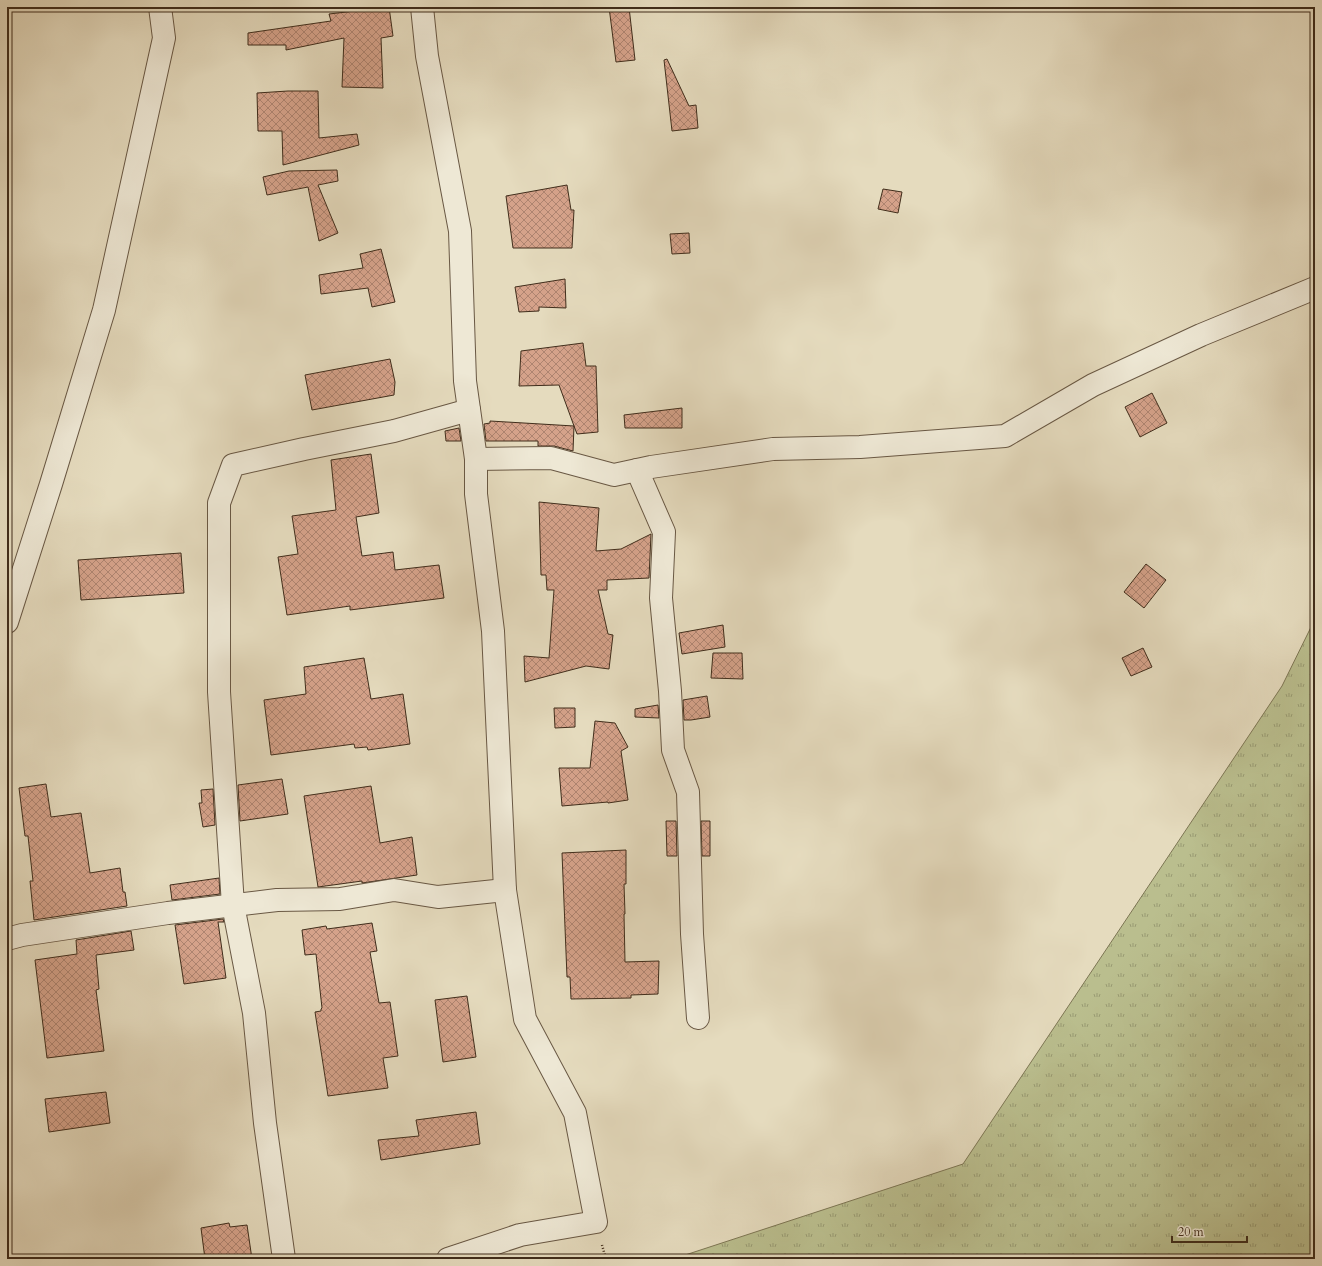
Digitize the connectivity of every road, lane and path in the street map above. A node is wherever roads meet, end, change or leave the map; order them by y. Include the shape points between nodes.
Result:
1 (160, 7) edge
2 (422, 7) edge
3 (1315, 288) edge
4 (469, 410) junction
5 (476, 459) junction
6 (637, 470) junction
7 (7, 622) edge
8 (505, 890) junction
9 (233, 905) junction
10 (7, 939) edge
11 (698, 1018) dead end
12 (284, 1259) edge
13 (448, 1259) edge

1 - 7 street via 164,38 104,310
2 - 4 street via 427,56 460,231 465,382
3 - 6 street via 1201,335 1093,385 1005,436 860,448 773,449
4 - 5 street
4 - 9 street via 394,431 233,465 219,503 219,692
5 - 6 street via 551,458 614,475
5 - 8 street via 476,494 493,631
6 - 11 street via 664,532 661,598 673,750 688,792 692,934
8 - 9 street via 438,897 394,890 340,899 277,900
8 - 13 street via 525,1018 575,1113 596,1222 520,1235
9 - 10 street via 59,929
9 - 12 street via 254,1013 265,1123

